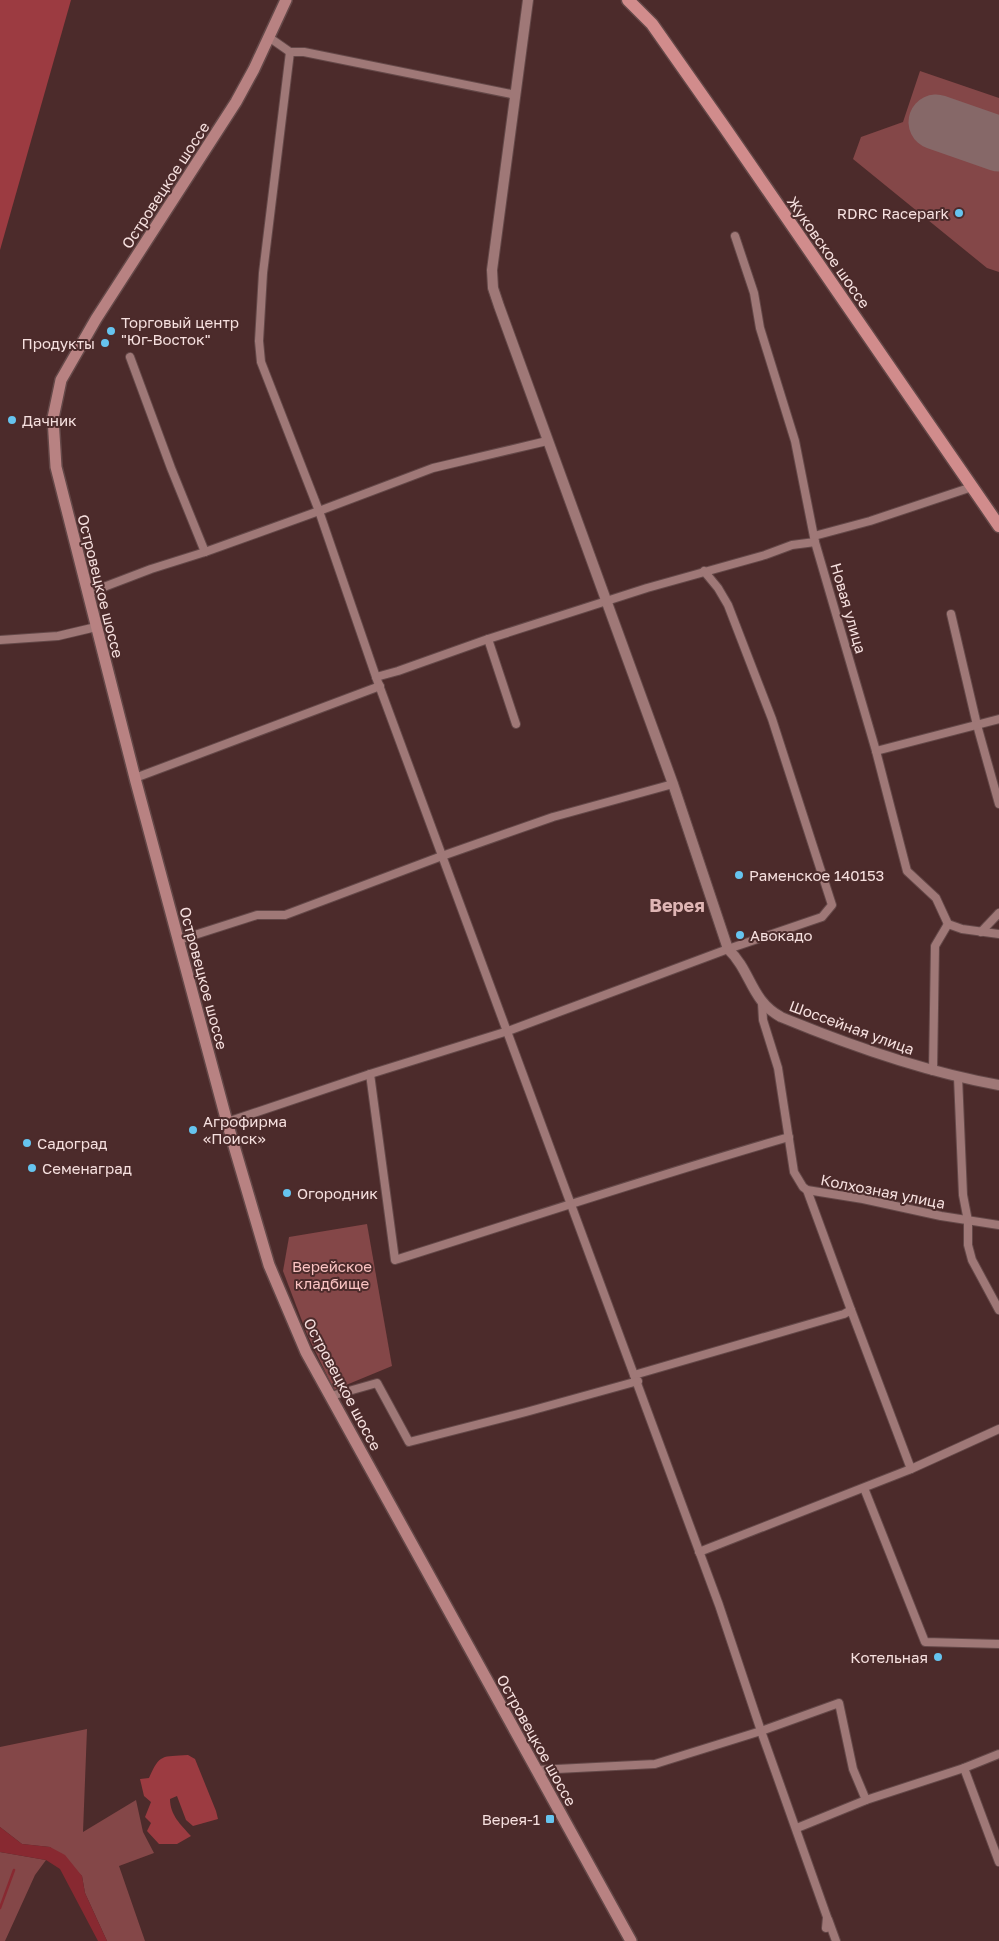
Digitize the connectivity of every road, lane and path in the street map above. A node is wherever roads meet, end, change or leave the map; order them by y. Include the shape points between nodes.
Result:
1 (286, 0) edge
2 (528, 0) edge
3 (628, 0) edge
4 (270, 38) junction
5 (290, 52) junction
6 (516, 95) junction
7 (735, 236) dead end
8 (130, 357) dead end
9 (548, 441) junction
10 (972, 487) junction
11 (319, 512) junction
12 (999, 526) edge
13 (815, 539) junction
14 (205, 552) junction
15 (704, 571) junction
16 (88, 593) junction
17 (607, 601) junction
18 (950, 614) dead end
19 (96, 627) junction
20 (488, 639) junction
21 (0, 640) edge
22 (376, 677) junction
23 (380, 686) junction
24 (999, 720) edge
25 (516, 724) dead end
26 (977, 725) junction
27 (876, 751) junction
28 (135, 778) junction
29 (674, 784) junction
30 (999, 804) edge
31 (442, 856) junction
32 (999, 913) edge
33 (948, 924) junction
34 (981, 932) junction
35 (999, 934) edge
36 (179, 940) junction
37 (728, 949) junction
38 (762, 1003) junction
39 (508, 1031) junction
40 (933, 1071) junction
41 (370, 1074) junction
42 (958, 1078) junction
43 (999, 1085) edge
44 (227, 1122) junction
45 (789, 1137) junction
46 (807, 1190) junction
47 (573, 1204) junction
48 (968, 1221) junction
49 (999, 1225) edge
50 (851, 1310) junction
51 (999, 1310) edge
52 (636, 1378) junction
53 (331, 1396) junction
54 (999, 1430) edge
55 (911, 1468) junction
56 (864, 1488) junction
57 (699, 1552) junction
58 (999, 1644) edge
59 (761, 1731) junction
60 (999, 1754) edge
61 (964, 1768) junction
62 (536, 1770) junction
63 (866, 1800) junction
64 (797, 1828) junction
65 (999, 1862) edge
66 (827, 1917) junction
67 (826, 1928) dead end
68 (631, 1941) edge
69 (836, 1941) edge

1 - 4 main road, Островецкое шоссе
2 - 6 street
3 - 10 main road, Жуковское шоссе via 652,24
4 - 5 street
4 - 16 main road, Островецкое шоссе via 236,102 96,319 61,380 53,418 56,467
5 - 6 street via 304,52
5 - 11 street via 263,273 259,341 261,362
6 - 9 street via 492,270 493,288
7 - 13 street, Новая улица via 795,441
8 - 14 street
9 - 11 street via 433,468
9 - 17 street
10 - 12 main road, Жуковское шоссе
10 - 13 street
11 - 14 street
11 - 22 street
13 - 15 street
13 - 27 street, Новая улица
14 - 16 street
15 - 17 street
15 - 37 street via 728,606 772,719 832,905 822,917
16 - 19 main road, Островецкое шоссе
17 - 20 street
17 - 29 street
18 - 26 street
19 - 21 street via 58,636
19 - 28 main road, Островецкое шоссе
20 - 22 street
20 - 25 street
22 - 23 street
23 - 28 street
23 - 31 street
24 - 26 street
26 - 27 street
26 - 30 street
27 - 33 street, Новая улица via 907,871 936,898
28 - 36 main road, Островецкое шоссе
29 - 31 street via 553,818
29 - 37 street
31 - 36 street via 285,915 257,915
31 - 39 street
32 - 34 street
33 - 34 street
33 - 40 street via 935,946
34 - 35 street
36 - 44 main road, Островецкое шоссе
37 - 38 street, Шоссейная улица via 741,964
37 - 39 street
38 - 40 street, Шоссейная улица via 791,1022
38 - 45 street, Колхозная улица via 763,1020 778,1068
39 - 41 street
39 - 47 street
40 - 42 street, Шоссейная улица
41 - 44 street
41 - 47 street via 395,1260
42 - 43 street, Шоссейная улица
42 - 48 street via 963,1195
44 - 53 main road, Островецкое шоссе via 269,1265 306,1352
45 - 46 street, Колхозная улица via 794,1172
45 - 47 street
46 - 48 street, Колхозная улица
46 - 50 street
47 - 52 street
48 - 49 street, Колхозная улица
48 - 51 street via 972,1260
50 - 52 street
50 - 55 street
52 - 53 street via 526,1412 409,1442 376,1383
52 - 57 street
53 - 62 main road, Островецкое шоссе
54 - 55 street
55 - 56 street
56 - 57 street
56 - 58 street via 925,1642
57 - 59 street
59 - 62 street via 655,1764
59 - 63 street via 839,1703 853,1769
59 - 64 street
60 - 61 street
61 - 63 street
61 - 65 street
62 - 68 main road, Островецкое шоссе
63 - 64 street
64 - 66 street
66 - 67 street
66 - 69 street

